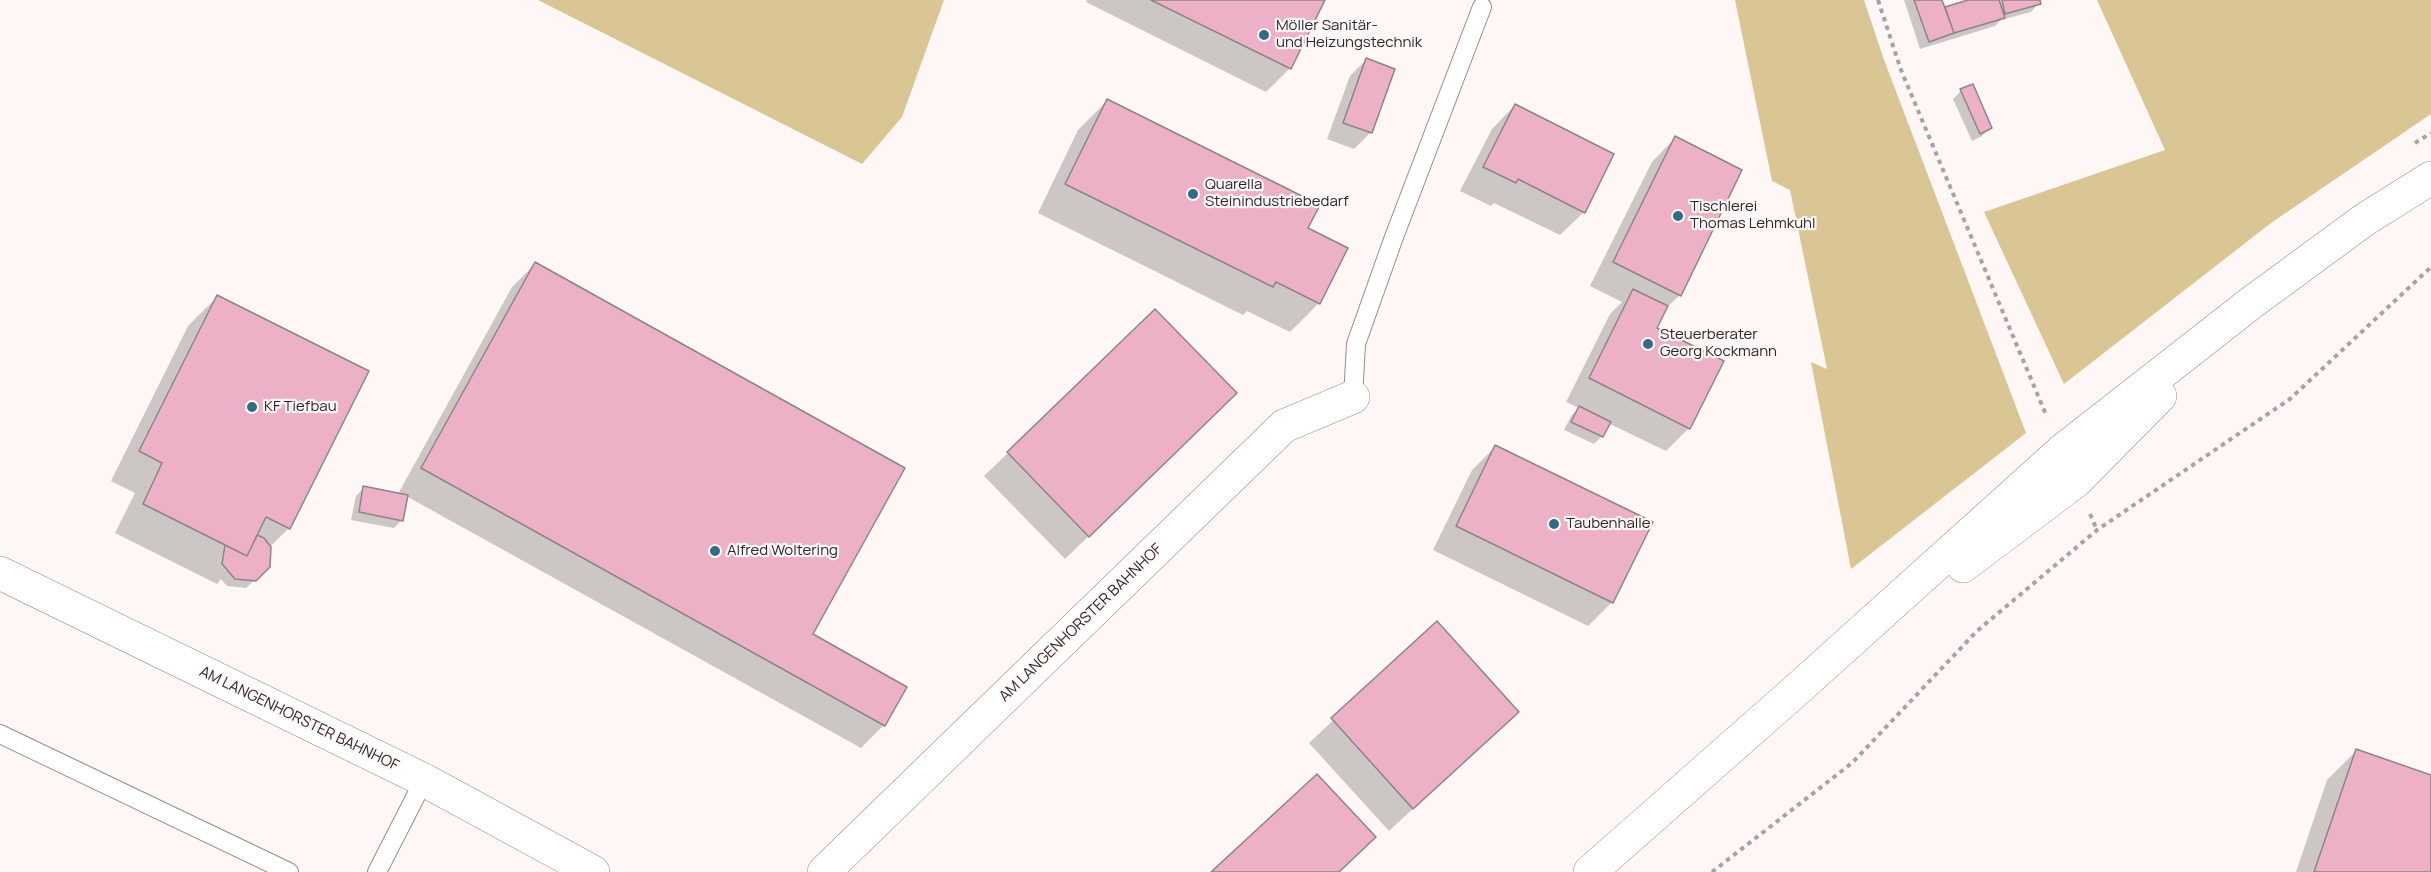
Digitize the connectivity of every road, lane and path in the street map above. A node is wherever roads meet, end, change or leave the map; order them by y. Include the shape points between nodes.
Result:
1 (1878, 0) edge
2 (1482, 7) dead end
3 (2431, 178) edge
4 (2431, 267) edge
5 (2252, 303) junction
6 (1353, 397) joint
7 (2063, 450) junction
8 (0, 573) edge
9 (1801, 686) junction
10 (0, 734) edge
11 (424, 780) junction
12 (289, 872) edge
13 (377, 872) edge
14 (593, 872) edge
15 (824, 872) edge
16 (1590, 872) edge
17 (1712, 872) edge

1 - 7 path via 1901,70 2029,378
2 - 6 lane via 1356,344
3 - 5 street via 2364,220
4 - 17 path via 2290,399 2097,530 2037,580 1977,631 1852,763
5 - 7 street
5 - 9 street via 2076,481
6 - 15 street, AM LANGENHORSTER BAHNHOF via 1284,426
7 - 9 street
8 - 11 street, AM LANGENHORSTER BAHNHOF
9 - 16 street
10 - 12 lane
11 - 13 lane
11 - 14 street, AM LANGENHORSTER BAHNHOF

